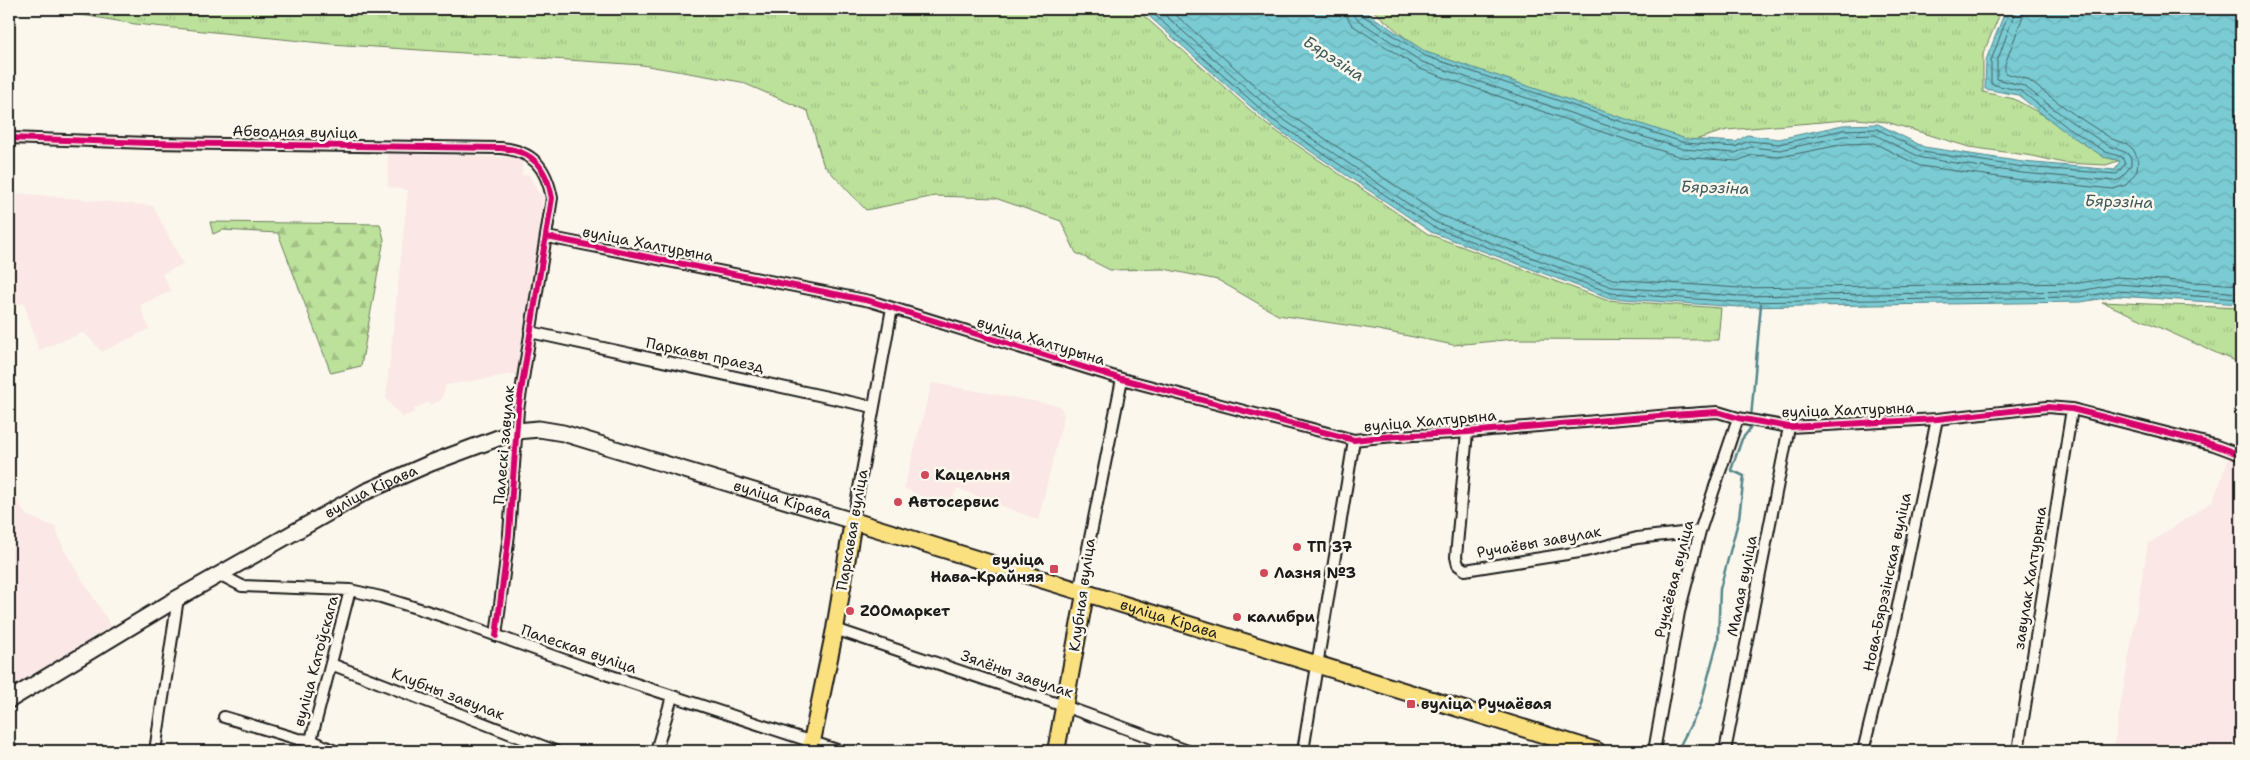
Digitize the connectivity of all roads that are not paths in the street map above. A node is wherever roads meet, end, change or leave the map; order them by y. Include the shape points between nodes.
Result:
1 (9, 138) edge
2 (552, 198) joint
3 (547, 236) junction
4 (892, 308) junction
5 (530, 332) junction
6 (1122, 379) junction
7 (873, 407) junction
8 (2072, 409) junction
9 (1741, 419) junction
10 (1937, 419) junction
11 (1789, 427) junction
12 (517, 432) junction
13 (1467, 432) junction
14 (1354, 440) junction
15 (2241, 455) edge
16 (853, 521) junction
17 (1700, 531) junction
18 (218, 574) junction
19 (350, 590) junction
20 (1085, 594) junction
21 (178, 598) junction
22 (835, 629) junction
23 (496, 636) junction
24 (331, 664) junction
25 (1316, 665) junction
26 (672, 697) junction
27 (9, 700) edge
28 (1064, 706) junction
29 (224, 717) dead end
30 (311, 740) junction
31 (812, 747) edge
32 (155, 751) edge
33 (306, 751) edge
34 (335, 751) edge
35 (555, 751) edge
36 (656, 751) edge
37 (840, 751) edge
38 (1056, 751) edge
39 (1188, 751) edge
40 (1303, 751) edge
41 (1597, 751) edge
42 (1654, 751) edge
43 (1725, 751) edge
44 (1864, 751) edge
45 (2018, 751) edge

1 - 2 street, Абводная вуліца via 516,149 540,165 549,182
2 - 3 street, Палескі завулак
3 - 4 street, вуліца Халтурына
3 - 5 street, Палескі завулак
4 - 6 street, вуліца Халтурына
4 - 7 street, Паркавая вуліца
5 - 7 street, Паркавы праезд
5 - 12 street, Палескі завулак
6 - 14 street, вуліца Халтурына
6 - 20 street, Клубная вуліца via 1081,583
7 - 16 street, Паркавая вуліца
8 - 10 street, вуліца Халтурына via 2047,407
8 - 15 street, вуліца Халтурына via 2214,445
8 - 45 street, завулак Халтурына
9 - 11 street, вуліца Халтурына
9 - 13 street, вуліца Халтурына via 1718,412
9 - 17 street, Ручаёвая вуліца
10 - 11 street, вуліца Халтурына
10 - 44 street, Нова-Бярэзінская вуліца
11 - 43 street, Малая вуліца
12 - 16 main road, вуліца Кірава via 539,429 563,433
12 - 18 main road, вуліца Кірава via 431,463 365,492
12 - 23 street, Палескі завулак
13 - 14 street, вуліца Халтурына via 1386,435
13 - 17 street, Ручаёвы завулак via 1456,557 1458,565 1465,570 1586,551 1637,538
14 - 25 street
16 - 20 main road, вуліца Кірава
16 - 22 main road, Паркавая вуліца
17 - 42 street, Ручаёвая вуліца via 1679,612
18 - 19 street, Палеская вуліца via 242,586
18 - 21 main road, вуліца Кірава
19 - 23 street, Палеская вуліца via 381,597
19 - 24 street, вуліца Катоўскага
20 - 25 main road, вуліца Кірава
20 - 28 main road, Клубная вуліца
21 - 27 main road, вуліца Кірава
21 - 32 street
22 - 28 street, Зялёны завулак
22 - 31 main road, Паркавая вуліца
23 - 26 street, Палеская вуліца
24 - 30 street, вуліца Катоўскага
24 - 35 street, Клубны завулак
25 - 40 street
25 - 41 main road, вуліца Кірава
26 - 31 street, Палеская вуліца
26 - 36 street
28 - 38 main road, Клубная вуліца
28 - 39 street, Зялёны завулак
29 - 30 street, вуліца Катоўскага
30 - 33 street, вуліца Катоўскага
30 - 34 street
31 - 37 street, Палеская вуліца

